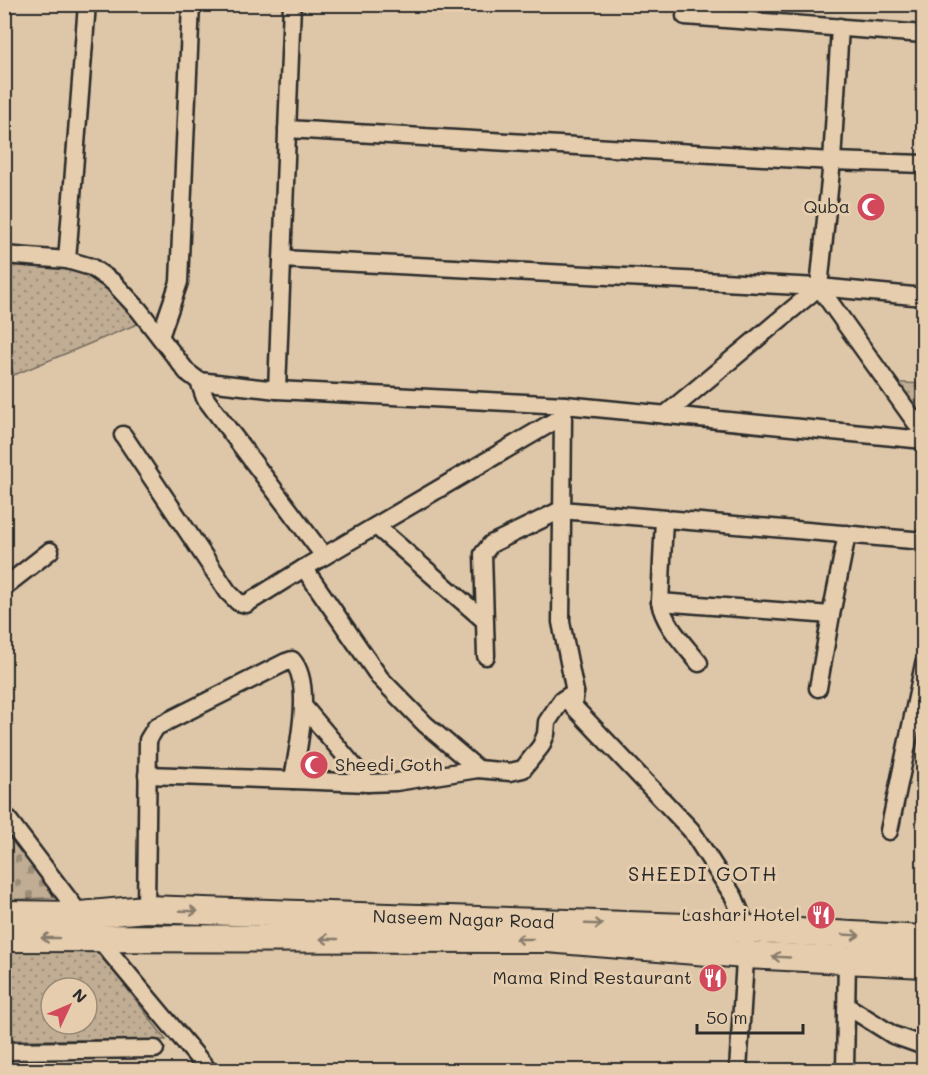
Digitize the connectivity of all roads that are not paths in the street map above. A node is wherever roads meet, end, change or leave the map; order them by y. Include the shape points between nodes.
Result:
1 (87, 4) edge
2 (191, 4) edge
3 (292, 4) edge
4 (684, 16) dead end
5 (840, 27) junction
6 (924, 34) edge
7 (287, 129) junction
8 (832, 161) junction
9 (924, 164) edge
10 (4, 255) edge
11 (282, 259) junction
12 (67, 260) junction
13 (819, 287) junction
14 (924, 297) edge
15 (160, 337) junction
16 (198, 381) junction
17 (277, 390) junction
18 (564, 411) junction
19 (665, 415) junction
20 (924, 434) edge
21 (123, 435) dead end
22 (924, 440) edge
23 (561, 510) junction
24 (664, 519) junction
25 (376, 526) junction
26 (847, 534) junction
27 (924, 541) edge
28 (50, 551) dead end
29 (324, 556) junction
30 (304, 568) junction
31 (4, 587) edge
32 (660, 602) junction
33 (831, 615) junction
34 (484, 620) junction
35 (486, 656) dead end
36 (699, 663) dead end
37 (924, 664) edge
38 (818, 688) dead end
39 (574, 692) junction
40 (304, 707) junction
41 (478, 769) junction
42 (147, 775) junction
43 (293, 780) junction
44 (368, 783) junction
45 (4, 814) edge
46 (889, 831) dead end
47 (146, 909) junction
48 (4, 914) edge
49 (80, 915) junction
50 (747, 929) junction
51 (4, 938) edge
52 (98, 938) junction
53 (924, 939) edge
54 (745, 955) junction
55 (847, 960) junction
56 (924, 964) edge
57 (847, 1006) junction
58 (924, 1046) edge
59 (155, 1049) dead end
60 (4, 1051) edge
61 (208, 1071) edge
62 (738, 1071) edge
63 (844, 1071) edge

1 - 12 street
2 - 15 street via 179,282
3 - 7 street
4 - 5 street
5 - 6 street
5 - 8 street
7 - 8 street
7 - 11 street
8 - 9 street
8 - 13 street
10 - 12 street
11 - 13 street
11 - 17 street
12 - 15 street via 91,267 113,282
13 - 14 street
13 - 19 street
13 - 20 street
15 - 16 street
16 - 17 street
16 - 29 street via 205,398
17 - 18 street
18 - 19 street
18 - 23 street
18 - 25 street
19 - 22 street
21 - 30 street via 238,602 246,604
23 - 24 street
23 - 34 street via 490,544 483,554
23 - 39 street via 561,622
24 - 26 street
24 - 32 street
25 - 29 street
25 - 34 street
26 - 27 street
26 - 33 street
28 - 31 street
29 - 30 street
30 - 41 street via 380,678 425,724
32 - 33 street
32 - 36 street via 666,618
33 - 38 street
34 - 35 street
37 - 46 street
39 - 41 street via 562,700 547,722 541,746 523,769
39 - 50 street via 573,706 691,830 734,897
40 - 42 street via 298,667 292,660 285,662 156,727 147,740
40 - 43 street
40 - 44 street
41 - 44 street
42 - 43 street
42 - 47 street
43 - 44 street
45 - 49 street
47 - 49 main road, Naseem Nagar Road
47 -> 50 main road, Naseem Nagar Road
48 - 49 main road, Naseem Nagar Road
49 - 52 street
50 -> 53 main road, Naseem Nagar Road
50 - 54 street
52 -> 51 main road, Naseem Nagar Road
54 -> 52 main road, Naseem Nagar Road via 547,939
52 - 61 street
55 -> 54 main road, Naseem Nagar Road
54 - 62 street
55 - 56 main road, Naseem Nagar Road
55 - 57 street
57 - 58 street via 893,1035
57 - 63 street
59 - 60 street

